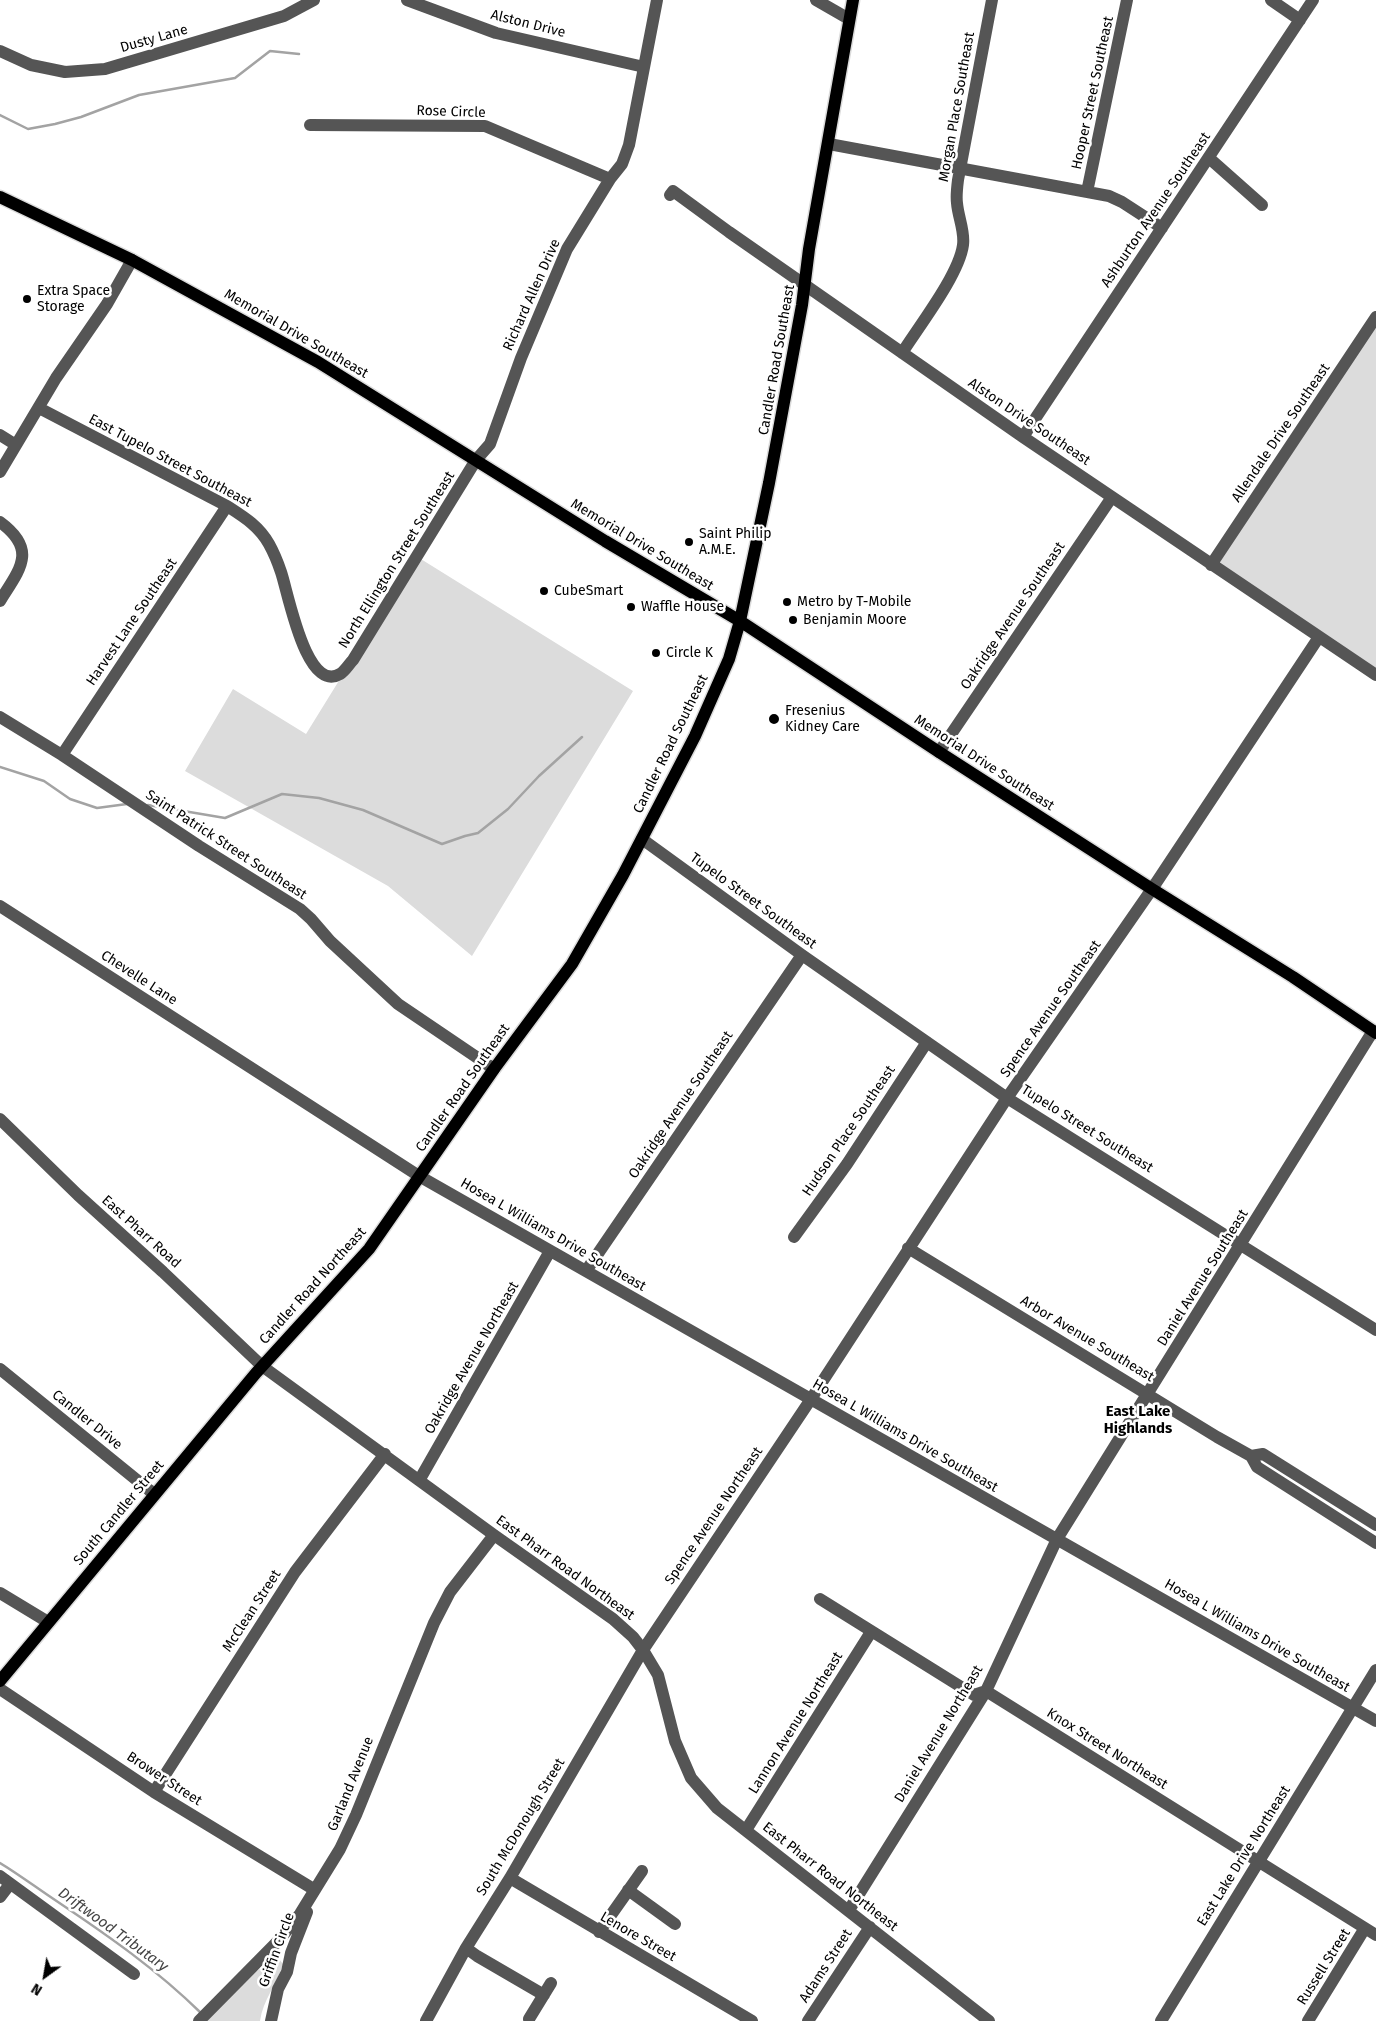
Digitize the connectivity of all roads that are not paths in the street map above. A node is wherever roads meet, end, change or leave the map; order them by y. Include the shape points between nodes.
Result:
1 (314, 0) edge
2 (407, 0) edge
3 (657, 0) edge
4 (816, 0) edge
5 (853, 0) edge
6 (992, 0) edge
7 (1127, 0) edge
8 (1271, 0) edge
9 (1312, 0) edge
10 (849, 19) junction
11 (1300, 20) junction
12 (0, 51) edge
13 (644, 67) junction
14 (310, 125) dead end
15 (829, 144) junction
16 (1209, 158) junction
17 (961, 169) junction
18 (610, 179) junction
19 (1088, 192) junction
20 (670, 194) dead end
21 (0, 197) edge
22 (1262, 205) dead end
23 (1162, 228) junction
24 (132, 260) junction
25 (806, 285) junction
26 (1376, 317) edge
27 (902, 353) junction
28 (39, 408) junction
29 (0, 435) edge
30 (1023, 437) junction
31 (16, 445) junction
32 (476, 460) junction
33 (0, 472) edge
34 (1112, 497) junction
35 (227, 506) junction
36 (0, 522) edge
37 (1211, 565) junction
38 (0, 601) edge
39 (740, 621) junction
40 (1319, 637) junction
41 (341, 674) joint
42 (1376, 675) edge
43 (0, 717) edge
44 (939, 752) junction
45 (62, 755) junction
46 (642, 839) junction
47 (1152, 889) junction
48 (0, 906) edge
49 (802, 955) junction
50 (1375, 1032) edge
51 (927, 1042) junction
52 (494, 1069) junction
53 (1008, 1098) junction
54 (0, 1119) edge
55 (419, 1176) junction
56 (794, 1237) dead end
57 (1242, 1244) junction
58 (908, 1248) junction
59 (550, 1251) junction
60 (586, 1271) junction
61 (1376, 1330) edge
62 (262, 1366) junction
63 (0, 1369) edge
64 (1148, 1394) junction
65 (811, 1399) junction
66 (385, 1454) junction
67 (1251, 1456) junction
68 (420, 1479) junction
69 (154, 1494) junction
70 (1376, 1525) edge
71 (494, 1535) junction
72 (1057, 1539) junction
73 (1376, 1543) edge
74 (0, 1593) edge
75 (820, 1599) dead end
76 (48, 1622) junction
77 (871, 1632) junction
78 (643, 1650) junction
79 (1376, 1670) edge
80 (0, 1682) edge
81 (0, 1689) edge
82 (986, 1691) junction
83 (1353, 1708) junction
84 (1376, 1721) edge
85 (154, 1792) junction
86 (746, 1830) junction
87 (1258, 1862) junction
88 (642, 1870) dead end
89 (510, 1878) junction
90 (5, 1880) edge
91 (315, 1890) junction
92 (628, 1890) junction
93 (0, 1897) edge
94 (849, 1910) junction
95 (675, 1924) dead end
96 (870, 1927) junction
97 (599, 1932) junction
98 (1371, 1932) edge
99 (466, 1948) junction
100 (134, 1974) dead end
101 (552, 1983) dead end
102 (544, 1995) junction
103 (529, 2019) dead end
104 (199, 2021) edge
105 (270, 2021) edge
106 (426, 2021) edge
107 (752, 2021) edge
108 (808, 2021) edge
109 (989, 2021) edge
110 (1160, 2021) edge
111 (1308, 2021) edge

1 - 12 street, Dusty Lane via 284,16 105,69 65,72 31,65
2 - 13 street, Alston Drive via 496,33
3 - 13 street, Richard Allen Drive
4 - 10 street
5 - 10 main road, Candler Road Southeast
6 - 17 street, Morgan Place Southeast
7 - 19 street, Hooper Street Southeast
8 - 11 street
9 - 11 street, Ashburton Avenue Southeast
10 - 15 main road, Candler Road Southeast
11 - 16 street, Ashburton Avenue Southeast
13 - 18 street, Richard Allen Drive via 629,145 622,164
14 - 18 street, Rose Circle via 485,126
15 - 17 street
15 - 25 main road, Candler Road Southeast via 809,249
16 - 22 street
16 - 23 street, Ashburton Avenue Southeast
17 - 19 street
17 - 27 street, Morgan Place Southeast via 957,194 964,244 960,257 953,274
18 - 32 street, Richard Allen Drive via 567,249 521,358 490,444
19 - 23 street via 1122,202
20 - 25 street, Alston Drive Southeast via 673,191
21 - 24 main road, Memorial Drive Southeast
23 - 30 street, Ashburton Avenue Southeast
24 - 28 street
24 - 32 main road, Memorial Drive Southeast via 318,362
25 - 27 street, Alston Drive Southeast
25 - 39 main road, Candler Road Southeast
26 - 37 street, Allendale Drive Southeast
27 - 30 street, Alston Drive Southeast
28 - 31 street
28 - 35 street, East Tupelo Street Southeast
29 - 31 street
30 - 34 street, Alston Drive Southeast
31 - 33 street
32 - 39 main road, Memorial Drive Southeast
32 - 41 street, North Ellington Street Southeast via 353,660
34 - 37 street, Alston Drive Southeast
34 - 44 street, Oakridge Avenue Southeast
35 - 41 street, East Tupelo Street Southeast via 251,522 268,543 281,571 303,647 313,666 326,676
35 - 45 street, Harvest Lane Southeast
36 - 38 street via 20,542 23,558 20,569
37 - 40 street, Alston Drive Southeast
39 - 44 main road, Memorial Drive Southeast
39 - 46 main road, Candler Road Southeast via 728,660 695,736
40 - 42 street, Alston Drive Southeast
40 - 47 street, Spence Avenue Southeast
43 - 45 street, Saint Patrick Street Southeast
44 - 47 main road, Memorial Drive Southeast
45 - 52 street, Saint Patrick Street Southeast via 300,909 398,1004
46 - 49 street, Tupelo Street Southeast
46 - 52 main road, Candler Road Southeast via 572,964
47 - 50 main road, Memorial Drive Southeast
47 - 53 street, Spence Avenue Southeast
48 - 55 street, Chevelle Lane
49 - 51 street, Tupelo Street Southeast
49 - 60 street, Oakridge Avenue Southeast
50 - 57 street, Daniel Avenue Southeast
51 - 53 street, Tupelo Street Southeast
51 - 56 street, Hudson Place Southeast via 847,1164
52 - 55 main road, Candler Road Southeast
53 - 57 street, Tupelo Street Southeast
53 - 58 street, Spence Avenue Southeast
54 - 62 street, East Pharr Road
55 - 59 street, Hosea L Williams Drive Southeast
55 - 62 main road, Candler Road Northeast via 369,1249
57 - 61 street, Tupelo Street Southeast
57 - 64 street, Daniel Avenue Southeast
58 - 64 street, Arbor Avenue Southeast
58 - 65 street, Spence Avenue Southeast
59 - 60 street, Hosea L Williams Drive Southeast
59 - 68 street, Oakridge Avenue Northeast
60 - 65 street, Hosea L Williams Drive Southeast
62 - 66 street, East Pharr Road Northeast
62 - 69 main road, South Candler Street
63 - 69 street, Candler Drive
64 - 67 street, Arbor Avenue Southeast
64 - 72 street, Daniel Avenue Southeast
65 - 72 street, Hosea L Williams Drive Southeast
65 - 78 street, Spence Avenue Northeast
66 - 68 street, East Pharr Road Northeast
66 - 85 street, McClean Street via 295,1572
67 - 70 street, Arbor Avenue Southeast via 1263,1454
67 - 73 street, Arbor Avenue Southeast via 1256,1467
68 - 71 street, East Pharr Road Northeast
69 - 76 main road, South Candler Street
71 - 78 street, East Pharr Road Northeast via 613,1619
71 - 91 street, Garland Avenue via 450,1592 434,1623 356,1815
72 - 82 street, Daniel Avenue Northeast
72 - 83 street, Hosea L Williams Drive Southeast
74 - 76 street
75 - 77 street, Knox Street Northeast
76 - 80 main road, South Candler Street
77 - 82 street, Knox Street Northeast via 974,1695
77 - 86 street, Lannon Avenue Northeast
78 - 86 street, East Pharr Road Northeast via 658,1675 675,1741 692,1778 716,1808
78 - 89 street, South McDonough Street
79 - 83 street, East Lake Drive Northeast
81 - 85 street, Brower Street
82 - 87 street, Knox Street Northeast
82 - 94 street, Daniel Avenue Northeast
83 - 84 street, Hosea L Williams Drive Southeast
83 - 87 street, East Lake Drive Northeast
85 - 91 street, Brower Street
86 - 94 street, East Pharr Road Northeast
87 - 98 street, Knox Street Northeast
87 - 110 street, East Lake Drive Northeast
88 - 92 street
89 - 97 street, Lenore Street
89 - 99 street, South McDonough Street
90 - 93 street
90 - 100 street
91 - 104 street, Garland Avenue via 280,1939
91 - 105 street, Griffin Circle via 278,1989
92 - 95 street
92 - 97 street
94 - 96 street, East Pharr Road Northeast
96 - 108 street, Adams Street
96 - 109 street, East Pharr Road Northeast
97 - 107 street, Lenore Street
98 - 111 street, Russell Street
99 - 102 street
99 - 106 street, South McDonough Street
101 - 102 street
102 - 103 street

